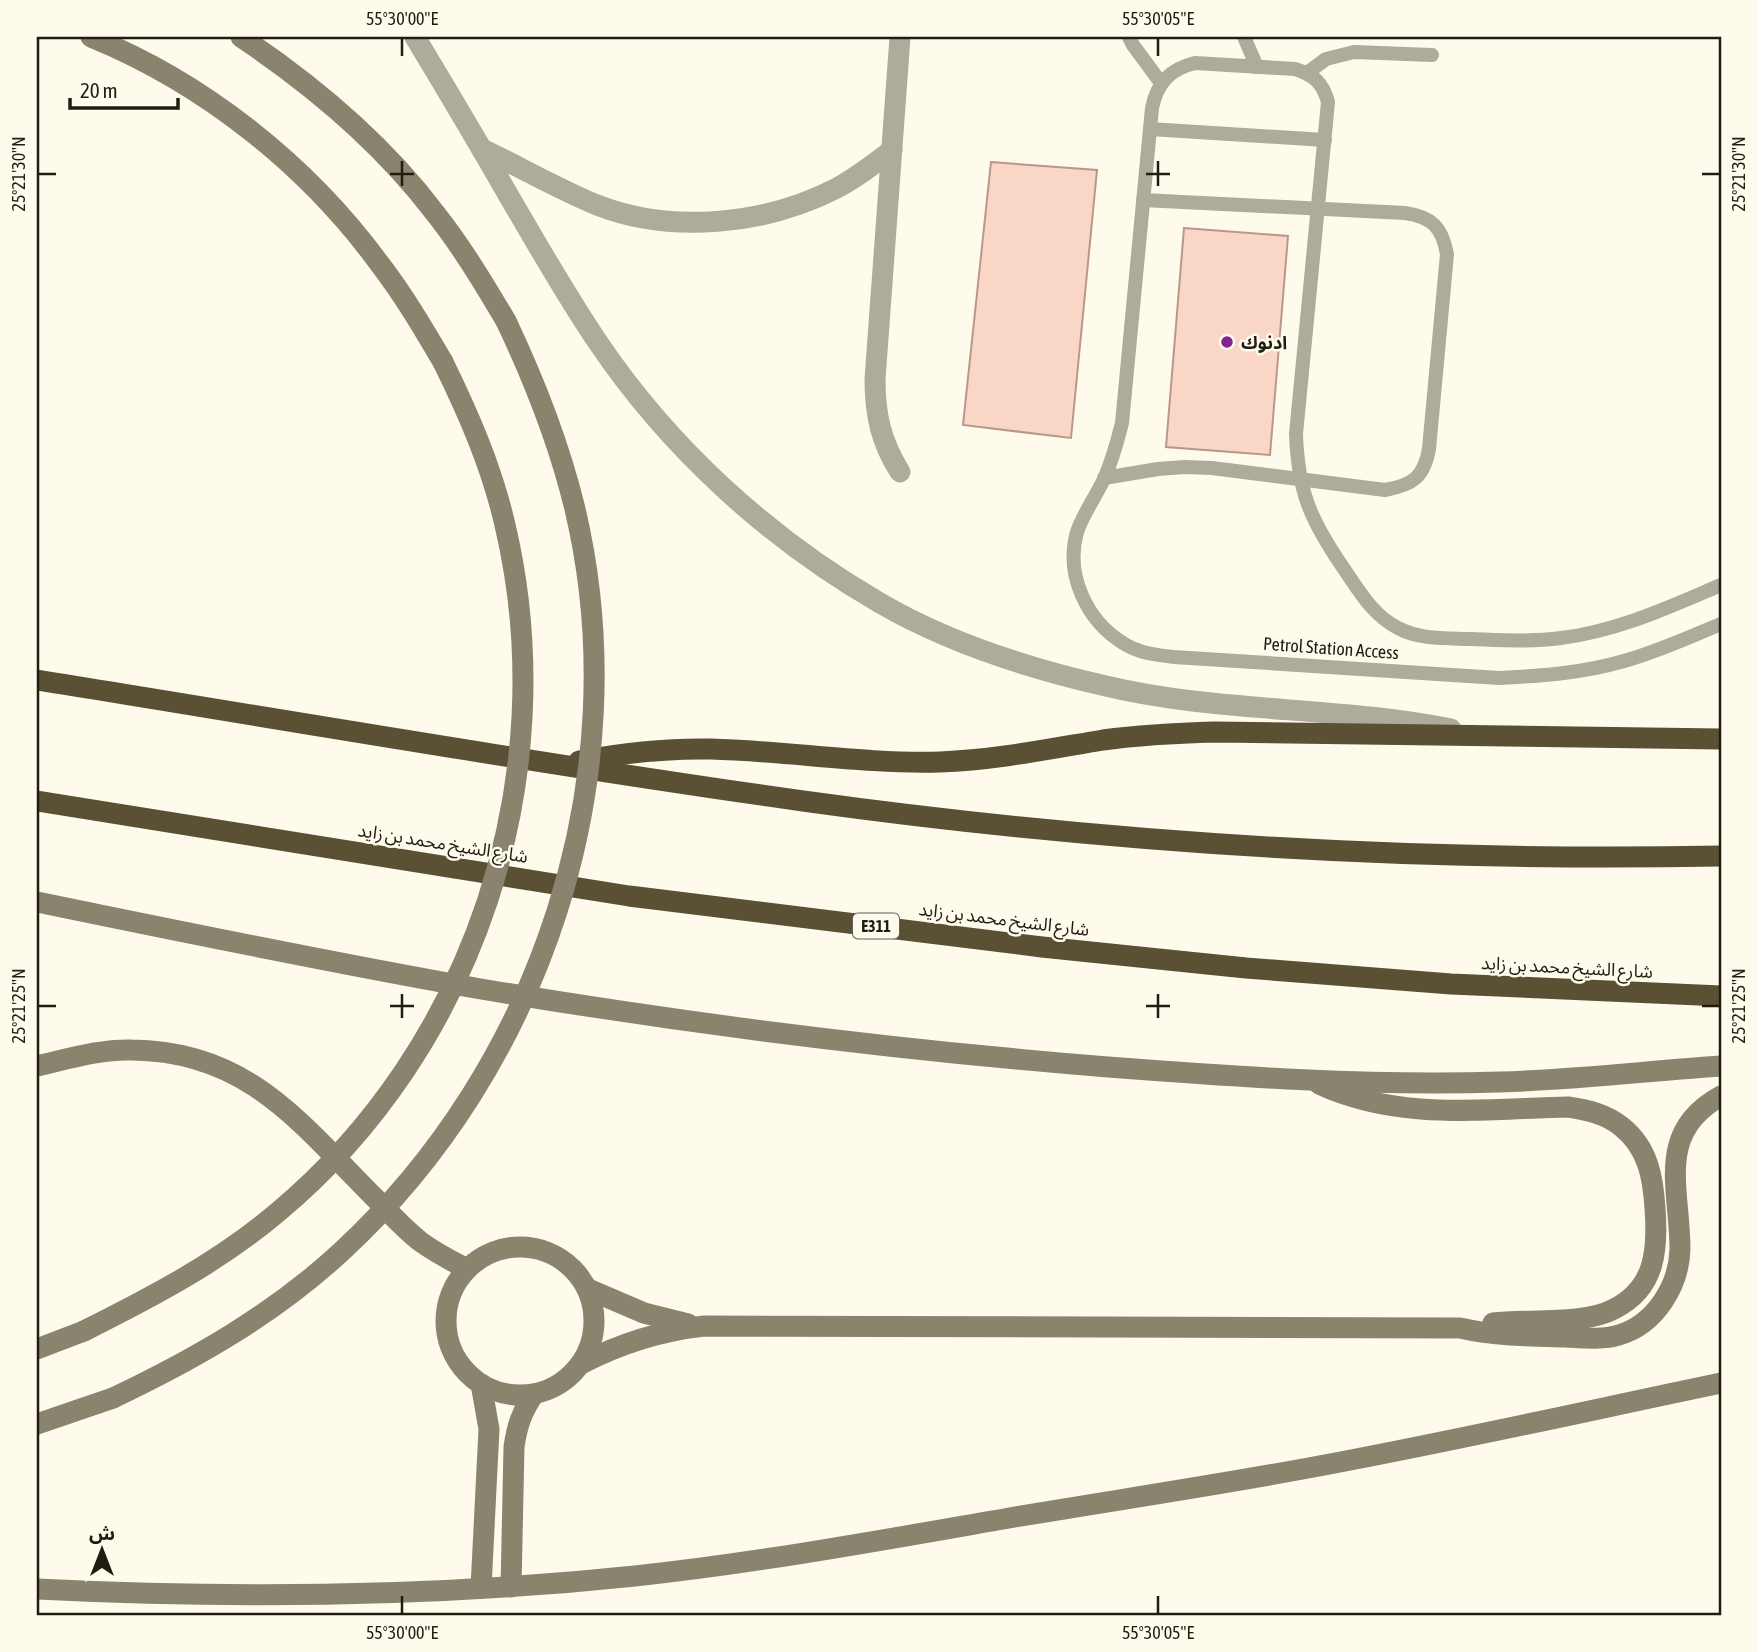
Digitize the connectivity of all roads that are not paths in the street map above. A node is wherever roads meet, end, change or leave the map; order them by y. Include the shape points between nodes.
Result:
1 (92, 37) edge
2 (241, 37) edge
3 (415, 37) edge
4 (900, 37) edge
5 (1129, 37) edge
6 (1244, 37) edge
7 (1432, 55) dead end
8 (1257, 66) junction
9 (1307, 72) junction
10 (1161, 83) junction
11 (1150, 129) junction
12 (1325, 140) junction
13 (481, 149) junction
14 (892, 150) junction
15 (1143, 200) junction
16 (1318, 209) junction
17 (900, 472) dead end
18 (1104, 478) junction
19 (1300, 480) junction
20 (1721, 585) edge
21 (1721, 624) edge
22 (37, 680) edge
23 (1484, 736) junction
24 (1721, 739) edge
25 (559, 764) junction
26 (37, 801) edge
27 (1721, 856) edge
28 (37, 902) edge
29 (92, 913) junction
30 (37, 918) edge
31 (1721, 996) edge
32 (37, 1066) edge
33 (1721, 1066) edge
34 (1308, 1079) junction
35 (1721, 1096) edge
36 (467, 1269) junction
37 (588, 1289) junction
38 (704, 1326) junction
39 (1460, 1328) junction
40 (37, 1349) edge
41 (581, 1364) junction
42 (1721, 1383) edge
43 (481, 1384) junction
44 (534, 1394) junction
45 (37, 1423) edge
46 (511, 1587) junction
47 (481, 1588) junction
48 (37, 1589) edge

1 - 40 main road, bridge via 154,66 205,98 299,173 379,261 413,310 469,415 490,469 516,583 524,699 513,804 498,872 456,981 398,1082 322,1171 233,1248 84,1331
2 - 45 main road, bridge via 295,74 392,162 473,264 535,382 576,511 587,578 593,645 587,781 558,913 506,1038 472,1097 389,1204 289,1296 233,1335 113,1398
3 - 13 street
4 - 14 street
5 - 10 lane
6 - 8 lane
7 - 9 lane via 1354,52 1326,59
8 - 9 lane
8 - 10 lane via 1195,63 1170,73
9 - 12 lane, Petrol Station Access via 1325,90
10 - 11 lane, Petrol Station Access via 1154,95
11 - 12 lane
11 - 15 lane, Petrol Station Access
12 - 16 lane, Petrol Station Access
13 - 14 street via 597,205 631,215 700,222 769,213 803,203 845,183
13 - 23 street via 598,343 645,404 697,462 755,515 882,604 954,638 1107,687 1186,701 1388,720
14 - 17 street via 874,403 878,428
15 - 16 lane
15 - 18 lane, Petrol Station Access via 1122,423
16 - 19 lane, Petrol Station Access via 1296,434
16 - 19 lane via 1421,215 1435,224 1447,254 1426,465 1416,479 1402,487
18 - 19 lane via 1185,467
18 - 21 lane, Petrol Station Access via 1078,531 1077,583 1103,628 1148,654 1541,677 1623,662
19 - 20 lane, Petrol Station Access via 1317,527 1366,600 1389,623 1418,636 1563,638 1615,627
22 - 25 highway
23 - 24 highway
23 - 25 highway via 1215,732 1150,735 941,762 669,749
25 - 27 highway via 806,801 1201,842 1585,858
26 - 31 highway, شارع الشيخ محمد بن زايد / E311 via 629,896 1042,947 1451,985
28 - 29 main road
29 - 30 main road
29 - 34 main road via 481,989 744,1028 1030,1060
32 - 36 main road via 131,1050 173,1054 225,1069 279,1102 410,1233
33 - 34 main road via 1503,1082
34 - 39 main road via 1339,1094 1404,1109 1588,1110 1624,1128 1648,1160 1657,1242 1645,1282 1632,1297 1595,1316
35 - 39 main road via 1693,1118 1675,1156 1680,1249 1669,1292 1657,1310 1620,1335 1599,1338
36 - 37 main road via 497,1251 533,1248 565,1262
36 - 43 main road via 454,1286 446,1330 464,1370
37 - 38 main road via 644,1313
37 - 41 main road via 595,1327
38 - 39 main road
38 - 41 main road via 640,1337
41 - 44 main road via 569,1378
42 - 46 main road via 1319,1466 880,1542 649,1574
43 - 44 main road via 498,1392
43 - 47 main road via 489,1429
44 - 46 main road via 523,1409 514,1447
46 - 47 main road
47 - 48 main road via 251,1596

